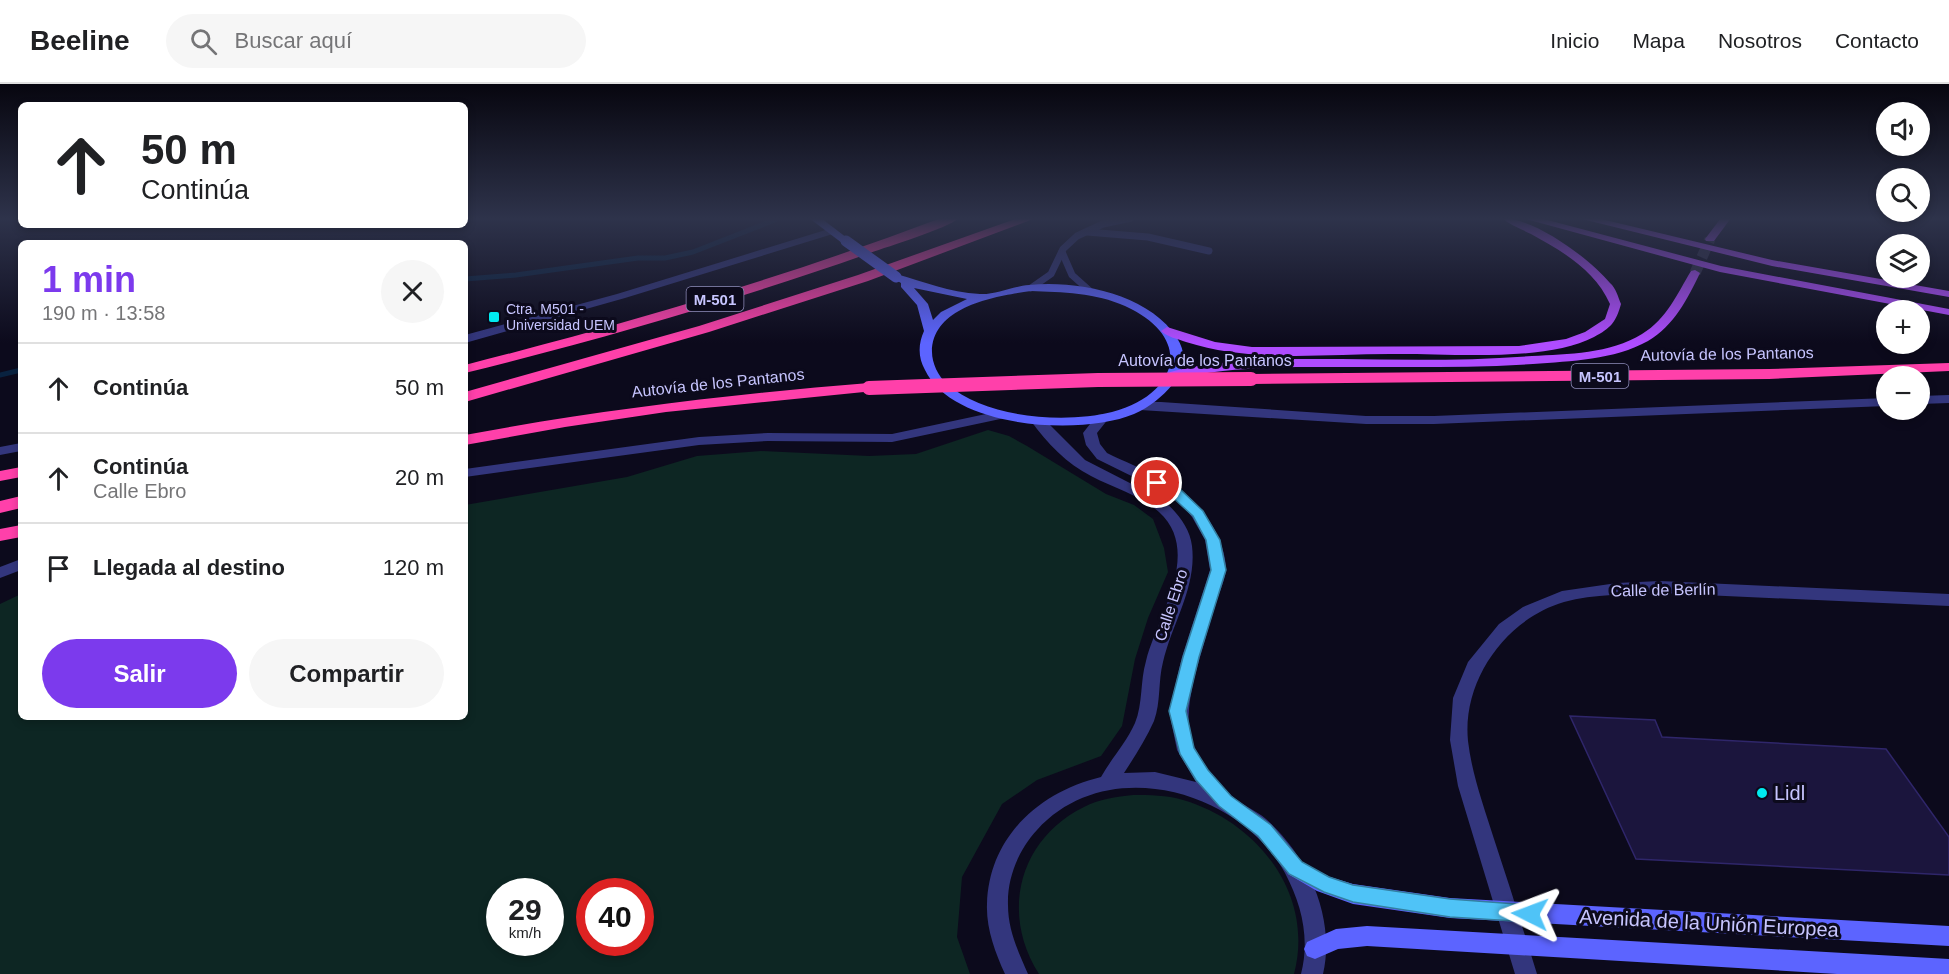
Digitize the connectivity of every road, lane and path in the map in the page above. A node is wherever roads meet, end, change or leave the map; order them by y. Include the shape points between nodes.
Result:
1 (739, 260) edge
2 (840, 260) edge
3 (872, 260) edge
4 (914, 260) edge
5 (1057, 260) edge
6 (1064, 260) edge
7 (1583, 260) edge
8 (1684, 260) edge
9 (1757, 260) edge
10 (1772, 263) junction
11 (1695, 273) tunnel mouth
12 (1876, 275) edge
13 (896, 277) junction
14 (1930, 282) edge
15 (1949, 282) edge
16 (1031, 288) junction
17 (1090, 292) junction
18 (1949, 294) edge
19 (981, 297) junction
20 (1949, 312) edge
21 (930, 331) junction
22 (1167, 331) junction
23 (468, 338) edge
24 (1949, 367) edge
25 (468, 368) edge
26 (1174, 375) junction
27 (468, 397) edge
28 (1949, 399) edge
29 (1930, 400) edge
30 (1876, 402) edge
31 (1140, 406) junction
32 (1000, 415) junction
33 (1102, 418) junction
34 (1038, 421) junction
35 (468, 439) edge
36 (18, 448) edge
37 (0, 452) edge
38 (468, 472) edge
39 (18, 473) edge
40 (0, 476) edge
41 (18, 503) edge
42 (0, 507) edge
43 (18, 532) edge
44 (0, 536) edge
45 (18, 559) edge
46 (0, 562) edge
47 (18, 565) edge
48 (0, 573) edge
49 (1949, 600) edge
50 (1108, 781) junction
51 (1225, 801) junction
52 (1295, 868) junction
53 (1507, 912) junction
54 (1949, 936) edge
55 (1516, 943) junction
56 (1316, 949) junction
57 (1949, 970) edge
58 (1017, 974) edge
59 (1312, 974) edge
60 (1526, 974) edge

1 - 23 street
2 - 25 highway, M-501 via 670,313
3 - 13 street, bridge
4 - 27 highway via 726,322
5 - 16 lane via 1048,279
6 - 17 lane via 1076,282
7 - 22 main road via 1612,294 1615,309 1609,322 1589,336 1550,346 1495,350 1262,351 1211,346
8 - 20 main road
9 - 10 main road
10 - 12 main road
10 - 18 main road
11 - 26 main road via 1667,320 1646,337 1580,356 1506,362 1248,363
13 - 19 street via 934,291
13 - 21 street via 922,304
14 - 15 main road
16 - 17 street
16 - 19 street
17 - 22 street via 1143,311
19 - 21 street via 951,312
21 - 32 street via 924,349 929,368 943,387 967,403
22 - 26 street via 1176,346
24 - 35 highway, Autovía de los Pantanos / M-501, bridge via 1769,374 1087,380 869,388 754,396 599,416
26 - 31 street via 1164,389
28 - 29 street
30 - 31 street via 1434,420 1365,420
31 - 33 street
32 - 34 street
32 - 38 street via 892,438 699,441
33 - 34 street
33 - 51 street via 1090,434 1092,445 1102,456 1175,492 1198,514 1213,540 1218,570 1178,711 1186,750
34 - 50 street, Calle Ebro via 1064,451 1085,467 1147,496 1167,511 1181,531 1186,547 1185,574 1158,648 1148,712 1135,743
36 - 37 street
39 - 40 highway
41 - 42 highway
43 - 44 highway
45 - 46 street
47 - 48 street
49 - 53 street, Calle de Berlín via 1660,587 1562,597 1529,611 1505,628 1474,667 1462,698 1459,740 1468,786
50 - 51 street via 1147,778 1187,785
50 - 58 street via 1065,795 1030,821 1006,858 997,903 1005,952
51 - 52 street via 1265,830
52 - 53 street, Avenida de la Unión Europea via 1353,894
52 - 56 street via 1314,913
53 - 54 street, Avenida de la Unión Europea
53 - 55 street, Calle de Berlín
55 - 56 street, Avenida de la Unión Europea via 1368,936 1336,939
55 - 57 street, Avenida de la Unión Europea
55 - 60 street, Calle de Berlín
56 - 59 street

